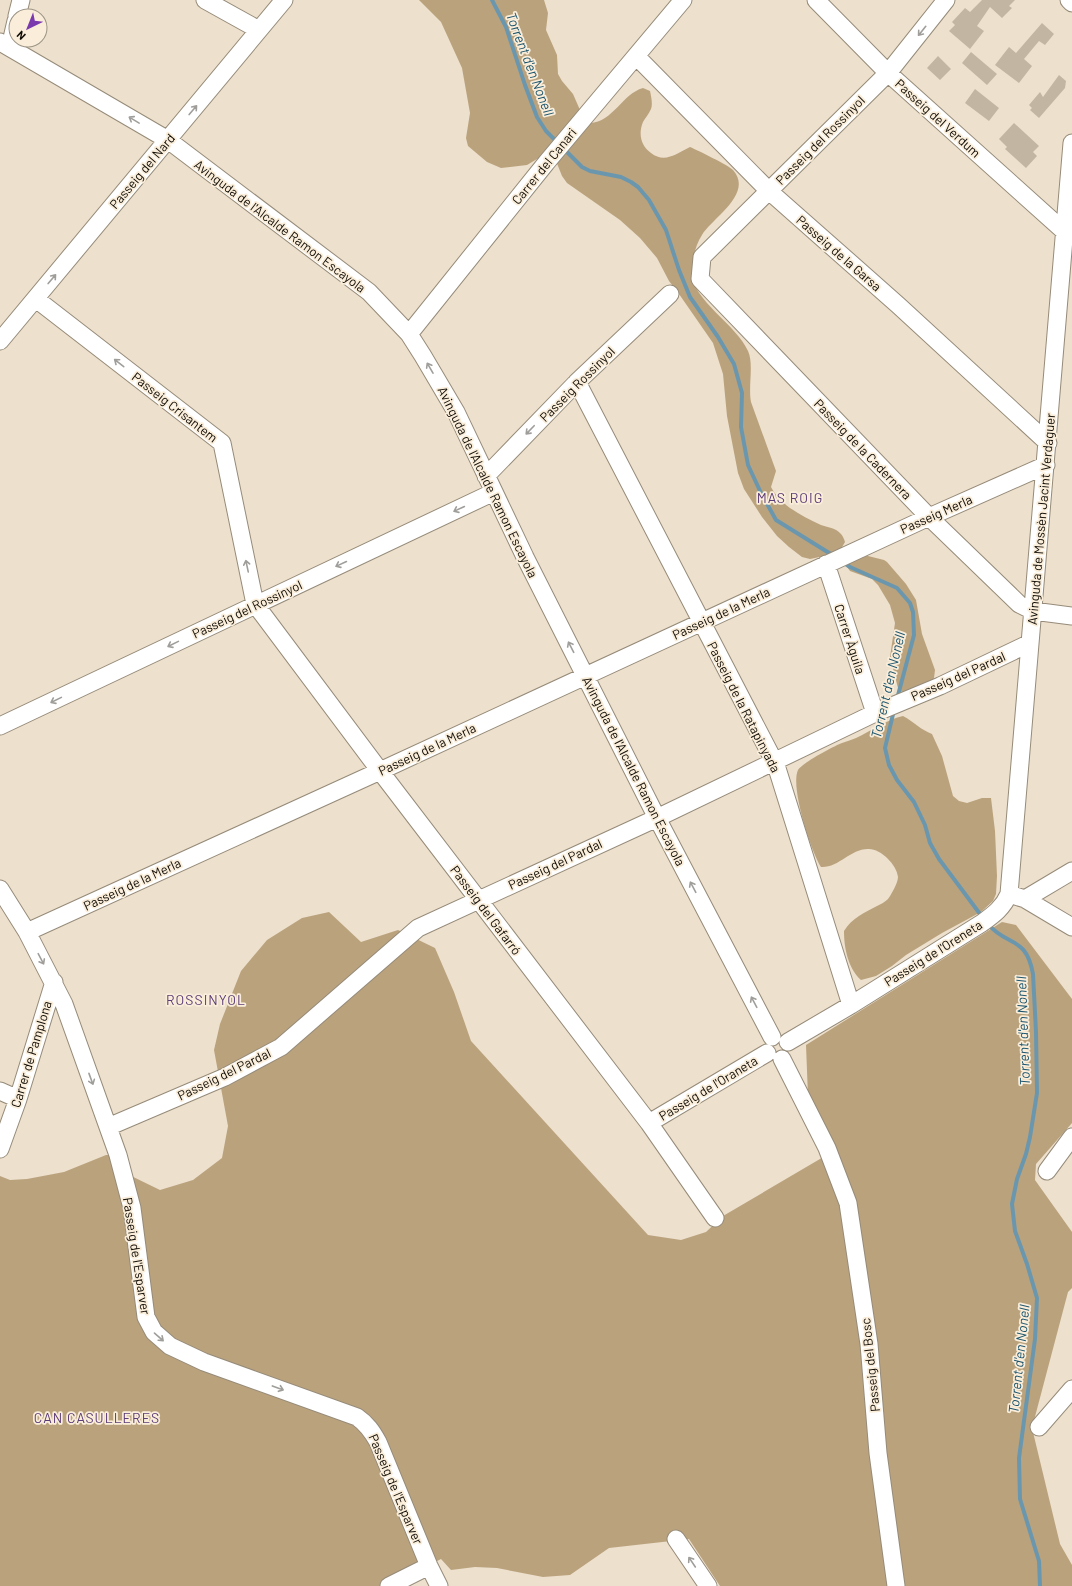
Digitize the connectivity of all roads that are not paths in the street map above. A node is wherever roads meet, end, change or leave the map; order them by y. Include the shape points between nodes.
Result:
1 (205, 0) edge
2 (284, 0) edge
3 (683, 0) edge
4 (816, 0) edge
5 (946, 0) edge
6 (1069, 0) edge
7 (1072, 3) edge
8 (259, 30) junction
9 (5, 44) edge
10 (636, 56) junction
11 (888, 73) junction
12 (168, 140) junction
13 (1072, 143) edge
14 (769, 191) junction
15 (1065, 232) junction
16 (700, 279) joint
17 (670, 294) dead end
18 (36, 299) junction
19 (409, 334) junction
20 (0, 341) edge
21 (577, 382) junction
22 (1048, 443) junction
23 (1046, 465) junction
24 (486, 476) junction
25 (494, 492) junction
26 (929, 517) junction
27 (826, 564) junction
28 (255, 604) junction
29 (1033, 611) junction
30 (1072, 616) edge
31 (701, 622) junction
32 (1030, 643) junction
33 (585, 675) junction
34 (875, 713) junction
35 (0, 726) edge
36 (774, 762) junction
37 (380, 771) junction
38 (657, 818) junction
39 (1072, 871) edge
40 (0, 889) edge
41 (1009, 894) junction
42 (1025, 899) junction
43 (478, 900) junction
44 (1072, 927) edge
45 (27, 932) junction
46 (54, 982) junction
47 (850, 1004) junction
48 (780, 1039) junction
49 (774, 1056) junction
50 (0, 1091) edge
51 (18, 1099) junction
52 (649, 1123) junction
53 (108, 1127) junction
54 (1072, 1137) edge
55 (0, 1149) edge
56 (1047, 1171) dead end
57 (715, 1218) dead end
58 (1072, 1389) edge
59 (1039, 1427) dead end
60 (676, 1539) dead end
61 (429, 1566) junction
62 (388, 1586) edge
63 (439, 1586) edge
64 (708, 1586) edge
65 (896, 1586) edge

1 - 8 street
2 - 8 street, Passeig del Nard
3 - 10 street, Carrer del Canari
4 - 11 street, Passeig del Verdum
5 -> 11 street, Passeig del Rossinyol
6 - 7 street
12 -> 8 street, Passeig del Nard
12 -> 9 street, Avinguda de l'Alcalde Ramon Escayola
10 - 14 street, Passeig de la Garsa
10 - 19 street, Carrer del Canari via 546,163
11 - 14 street, Passeig del Rossinyol
11 - 15 street, Passeig del Verdum
18 -> 12 street, Passeig del Nard
12 - 19 street, Avinguda de l'Alcalde Ramon Escayola via 369,292
13 - 15 street, Avinguda de Mossèn Jacint Verdaguer
14 - 16 street, Passeig del Rossinyol via 702,257
14 - 22 street, Passeig de la Garsa
15 - 22 street, Avinguda de Mossèn Jacint Verdaguer
16 - 26 street, Passeig de la Cadernera
17 - 21 street, Passeig Rossinyol
18 - 20 street, Passeig del Nard
28 -> 18 street, Passeig Crisantem via 222,443
24 -> 19 street, Avinguda de l'Alcalde Ramon Escayola via 456,412
21 -> 24 street, Passeig Rossinyol
21 - 31 street, Passeig de la Ratapinyada
22 - 23 street, Avinguda de Mossèn Jacint Verdaguer
23 - 26 street, Passeig Merla
23 - 29 street, Avinguda de Mossèn Jacint Verdaguer
24 - 25 street, Avinguda de l'Alcalde Ramon Escayola
25 -> 28 street, Passeig del Rossinyol
33 -> 25 street, Avinguda de l'Alcalde Ramon Escayola
26 - 27 street, Passeig Merla
26 - 29 street, Passeig de la Cadernera via 1019,604
27 - 31 street, Passeig de la Merla
27 - 34 street, Carrer Àguila
28 -> 35 street, Passeig del Rossinyol
28 - 37 street, Passeig del Gafarró
29 - 30 street
29 - 32 street, Avinguda de Mossèn Jacint Verdaguer
31 - 33 street, Passeig de la Merla
31 - 36 street, Passeig de la Ratapinyada
32 - 34 street, Passeig del Pardal via 940,686
32 - 41 street, Avinguda de Mossèn Jacint Verdaguer
33 - 37 street, Passeig de la Merla
33 - 38 street, Avinguda de l'Alcalde Ramon Escayola
34 - 36 street, Passeig del Pardal
36 - 38 street, Passeig del Pardal
36 - 47 street, Passeig de la Ratapinyada
37 - 43 street, Passeig del Gafarró
37 - 45 street, Passeig de la Merla
38 - 43 street, Passeig del Pardal
48 -> 38 street, Avinguda de l'Alcalde Ramon Escayola
39 - 42 street
40 - 45 street, Passeig de l'Esparver
41 - 42 street
41 - 47 street, Passeig de l'Oreneta via 1005,903 986,920
42 - 44 street
43 - 52 street, Passeig del Gafarró
43 - 53 street, Passeig del Pardal via 418,928 281,1046 224,1077
45 -> 46 street, Passeig de l'Esparver
46 - 51 street, Carrer de Pamplona
46 -> 53 street, Passeig de l'Esparver
47 - 48 street, Passeig de l'Oreneta
48 - 49 street via 789,1052
49 - 52 street, Passeig de l'Oraneta
49 - 65 street, Passeig del Bosc via 827,1148 851,1216 869,1344 878,1453
50 - 51 street
51 - 55 street, Carrer de Pamplona
52 - 57 street, Passeig del Gafarró
53 -> 61 street, Passeig de l'Esparver via 132,1208 146,1317 154,1332 170,1346 204,1362 357,1417 364,1422 378,1442
54 - 56 street
58 - 59 street
64 -> 60 street
61 - 62 street
61 - 63 street, Passeig de l'Esparver

